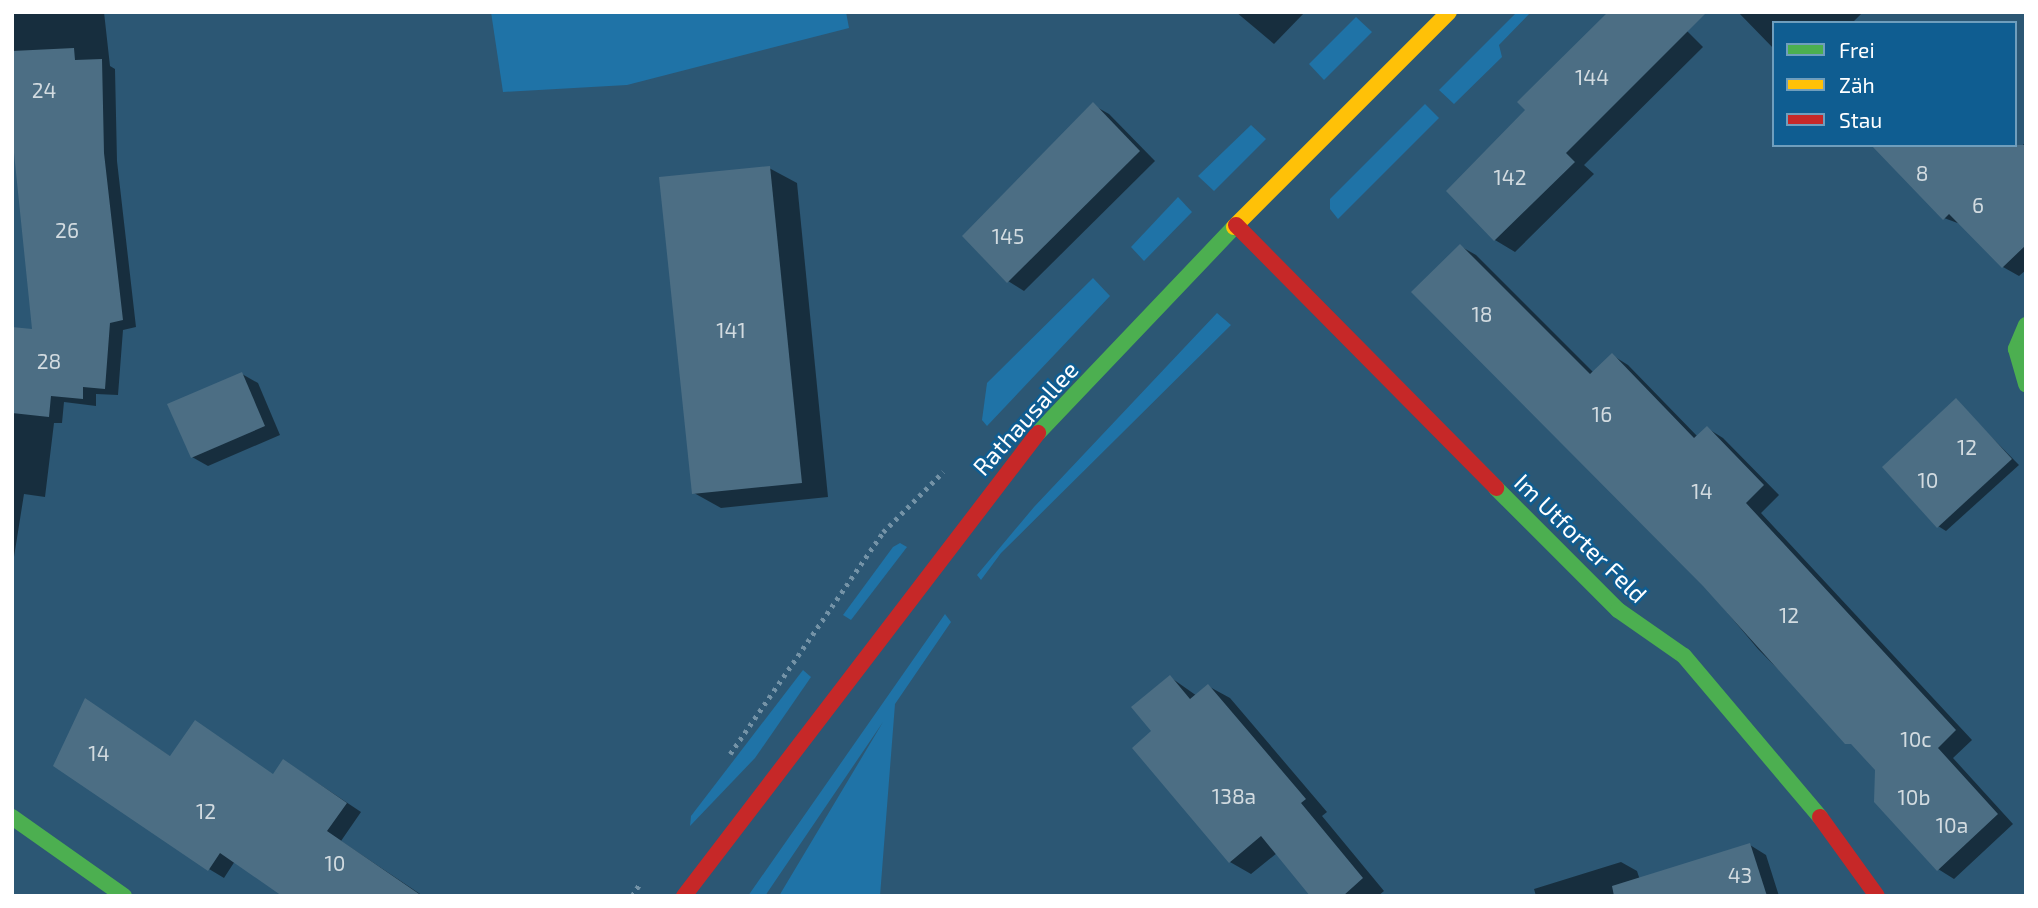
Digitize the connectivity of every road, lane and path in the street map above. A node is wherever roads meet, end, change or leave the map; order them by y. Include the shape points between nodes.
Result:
1 (1449, 12) edge
2 (1236, 225) junction
3 (2026, 325) edge
4 (2026, 385) edge
5 (12, 817) edge
6 (124, 896) edge
7 (684, 896) edge
8 (1877, 896) edge

1 - 2 street, Rathausallee
2 - 7 street, Rathausallee via 1019,453
2 - 8 street, Im Utforter Feld via 1618,610 1684,656 1825,823
3 - 4 street via 2016,349
5 - 6 street

